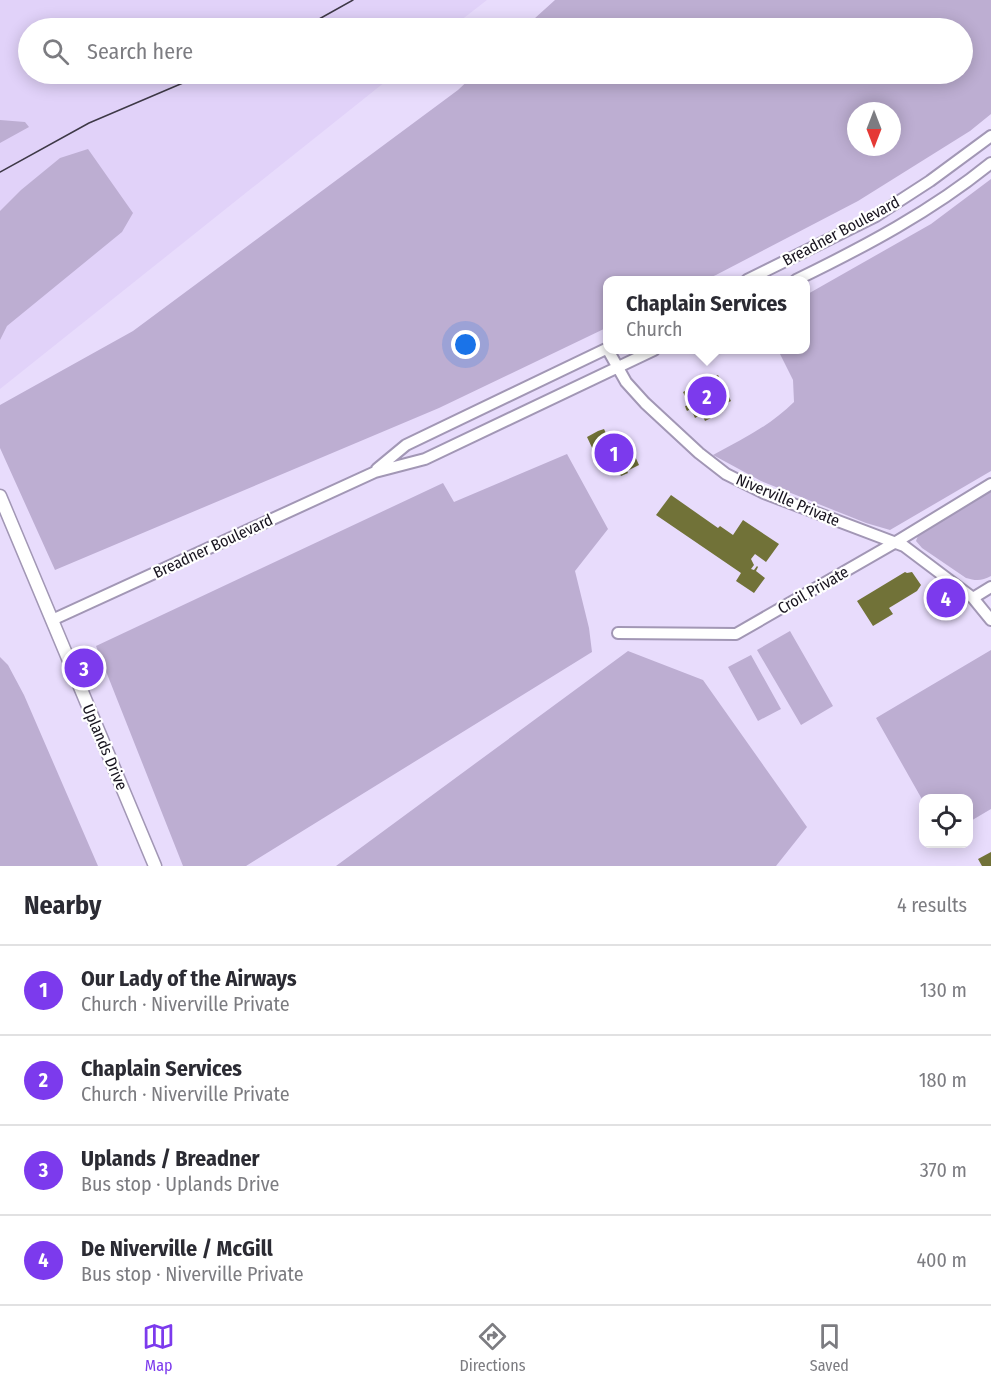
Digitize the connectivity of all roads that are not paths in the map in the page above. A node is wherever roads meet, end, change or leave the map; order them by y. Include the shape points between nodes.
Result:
1 (991, 137) edge
2 (991, 163) edge
3 (922, 186) junction
4 (933, 205) junction
5 (755, 276) edge
6 (804, 276) edge
7 (603, 351) edge
8 (610, 354) edge
9 (645, 354) edge
10 (617, 367) junction
11 (375, 472) junction
12 (991, 484) edge
13 (0, 496) edge
14 (896, 542) junction
15 (991, 587) edge
16 (973, 598) junction
17 (52, 620) junction
18 (991, 620) edge
19 (618, 633) dead end
20 (155, 866) edge

1 - 3 street, Breadner Boulevard
2 - 4 street, Breadner Boulevard
3 - 4 street
3 - 5 street, Breadner Boulevard via 876,216
4 - 6 street, Breadner Boulevard
7 - 11 street, Breadner Boulevard via 406,445
8 - 10 street, Niverville Private
9 - 10 street, Breadner Boulevard
10 - 11 street, Breadner Boulevard via 425,459
10 - 14 street, Niverville Private via 645,403 726,474 764,494
11 - 17 street, Breadner Boulevard
12 - 14 street, Croil Private
13 - 17 main road, Uplands Drive
14 - 16 street, Niverville Private
14 - 19 street, Croil Private via 736,634
15 - 16 street
16 - 18 street, Niverville Private
17 - 20 main road, Uplands Drive

